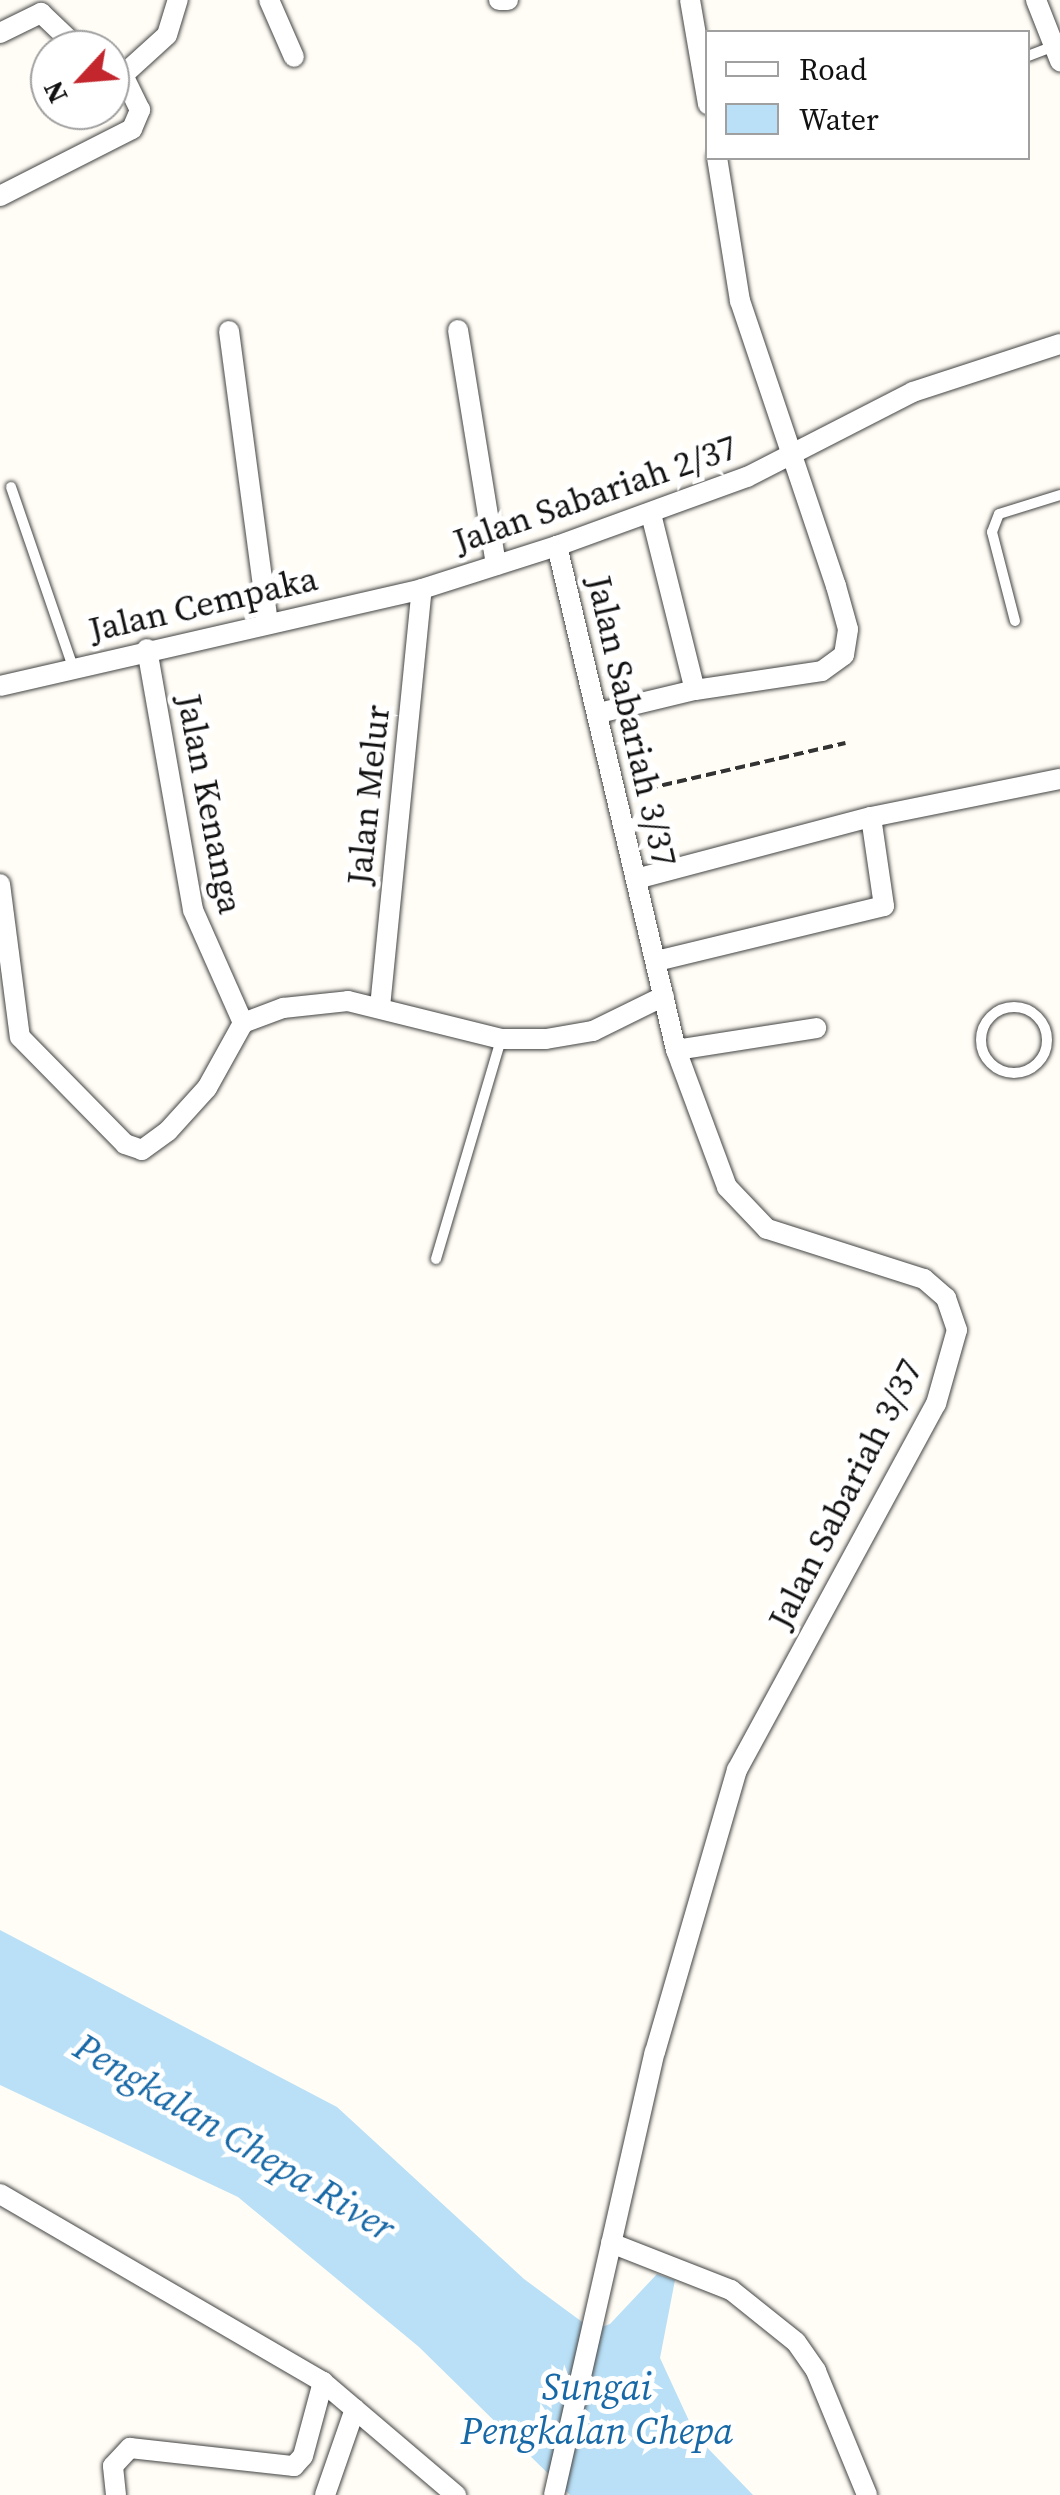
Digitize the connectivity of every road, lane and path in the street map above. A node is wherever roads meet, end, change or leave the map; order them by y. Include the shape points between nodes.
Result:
1 (178, 0) edge
2 (269, 0) edge
3 (499, 0) edge
4 (508, 0) edge
5 (690, 0) edge
6 (1036, 0) edge
7 (40, 6) edge
8 (62, 30) edge
9 (0, 33) edge
10 (1057, 54) edge
11 (1030, 56) edge
12 (294, 57) dead end
13 (130, 62) edge
14 (705, 87) edge
15 (130, 93) edge
16 (716, 160) edge
17 (0, 196) edge
18 (458, 330) dead end
19 (229, 331) dead end
20 (1060, 344) edge
21 (788, 457) junction
22 (10, 487) dead end
23 (1060, 494) edge
24 (652, 514) junction
25 (557, 546) junction
26 (496, 564) junction
27 (422, 590) junction
28 (1015, 621) dead end
29 (268, 623) junction
30 (147, 649) junction
31 (73, 667) junction
32 (0, 686) edge
33 (695, 690) junction
34 (599, 713) junction
35 (845, 743) dead end
36 (1060, 780) edge
37 (618, 795) junction
38 (872, 817) junction
39 (636, 879) junction
40 (0, 884) edge
41 (656, 961) junction
42 (664, 996) junction
43 (380, 1007) junction
44 (242, 1024) junction
45 (816, 1028) dead end
46 (501, 1039) junction
47 (1046, 1049) junction
48 (676, 1050) junction
49 (1060, 1050) edge
50 (436, 1258) dead end
51 (0, 2194) edge
52 (610, 2243) junction
53 (323, 2382) junction
54 (355, 2409) junction
55 (116, 2495) edge
56 (326, 2495) edge
57 (456, 2495) edge
58 (554, 2495) edge
59 (867, 2495) edge

1 - 13 street via 167,35
2 - 12 street
3 - 4 street
5 - 14 street
6 - 10 street
7 - 8 street
7 - 9 street
10 - 11 lane
15 - 17 street via 140,110 132,130
16 - 21 street via 740,302
18 - 26 street
19 - 29 street
20 - 21 street, Jalan Sabariah 2/37 via 914,392
21 - 24 street, Jalan Sabariah 2/37
21 - 33 street via 836,586 848,629 844,655 822,671
22 - 31 lane
23 - 28 lane via 1017,503 999,514 992,532
24 - 25 street, Jalan Sabariah 2/37
24 - 33 street
25 - 26 street, Jalan Sabariah 2/37
25 - 34 street, Jalan Sabariah 3/37
26 - 27 street, Jalan Sabariah 2/37
27 - 29 street, Jalan Cempaka
27 - 43 street, Jalan Melur
29 - 30 street, Jalan Cempaka
30 - 31 street, Jalan Cempaka
30 - 44 street, Jalan Kenanga via 193,910
31 - 32 street, Jalan Cempaka
33 - 34 street
34 - 37 street, Jalan Sabariah 3/37
35 - 37 path
36 - 38 street
37 - 39 street, Jalan Sabariah 3/37
38 - 39 street
38 - 41 street via 884,906
39 - 41 street, Jalan Sabariah 3/37
40 - 44 street via 20,1036 125,1144 142,1150 168,1132 207,1088
41 - 42 street, Jalan Sabariah 3/37
42 - 46 street via 593,1030
42 - 48 street, Jalan Sabariah 3/37
43 - 44 street via 307,1003
43 - 46 street
45 - 48 street
46 - 50 lane
47 - 47 lane via 1043,1023 1022,1007 993,1013 981,1034 990,1064 1004,1072 1031,1069
47 - 49 lane
48 - 52 street, Jalan Sabariah 3/37 via 727,1187 767,1228 924,1280 946,1298 956,1330 936,1404 737,1770 655,2052
51 - 53 street
52 - 58 street, Jalan Sabariah 3/37
52 - 59 street via 731,2290 796,2342 816,2370
53 - 54 street
53 - 55 street via 303,2456 294,2466 130,2448 113,2466
54 - 56 street
54 - 57 street

